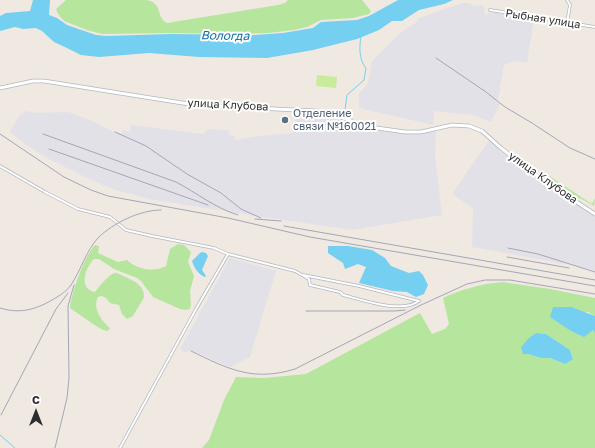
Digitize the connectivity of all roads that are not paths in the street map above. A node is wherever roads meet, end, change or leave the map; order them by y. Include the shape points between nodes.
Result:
1 (567, 0) edge
2 (490, 10) dead end
3 (567, 23) junction
4 (595, 27) edge
5 (0, 88) edge
6 (0, 166) edge
7 (595, 213) edge
8 (228, 254) junction
9 (303, 275) junction
10 (120, 448) edge

1 - 3 street via 570,5
2 - 3 street, Рыбная улица
3 - 4 street, Рыбная улица
5 - 7 main road, улица Клубова via 44,80 195,104 316,111 334,114 363,126 405,132 452,125 469,126 482,131 538,176
6 - 8 street via 78,209 110,217 126,230 214,248
8 - 9 street
8 - 10 street
9 - 9 street via 309,279 310,285 389,307 419,301

